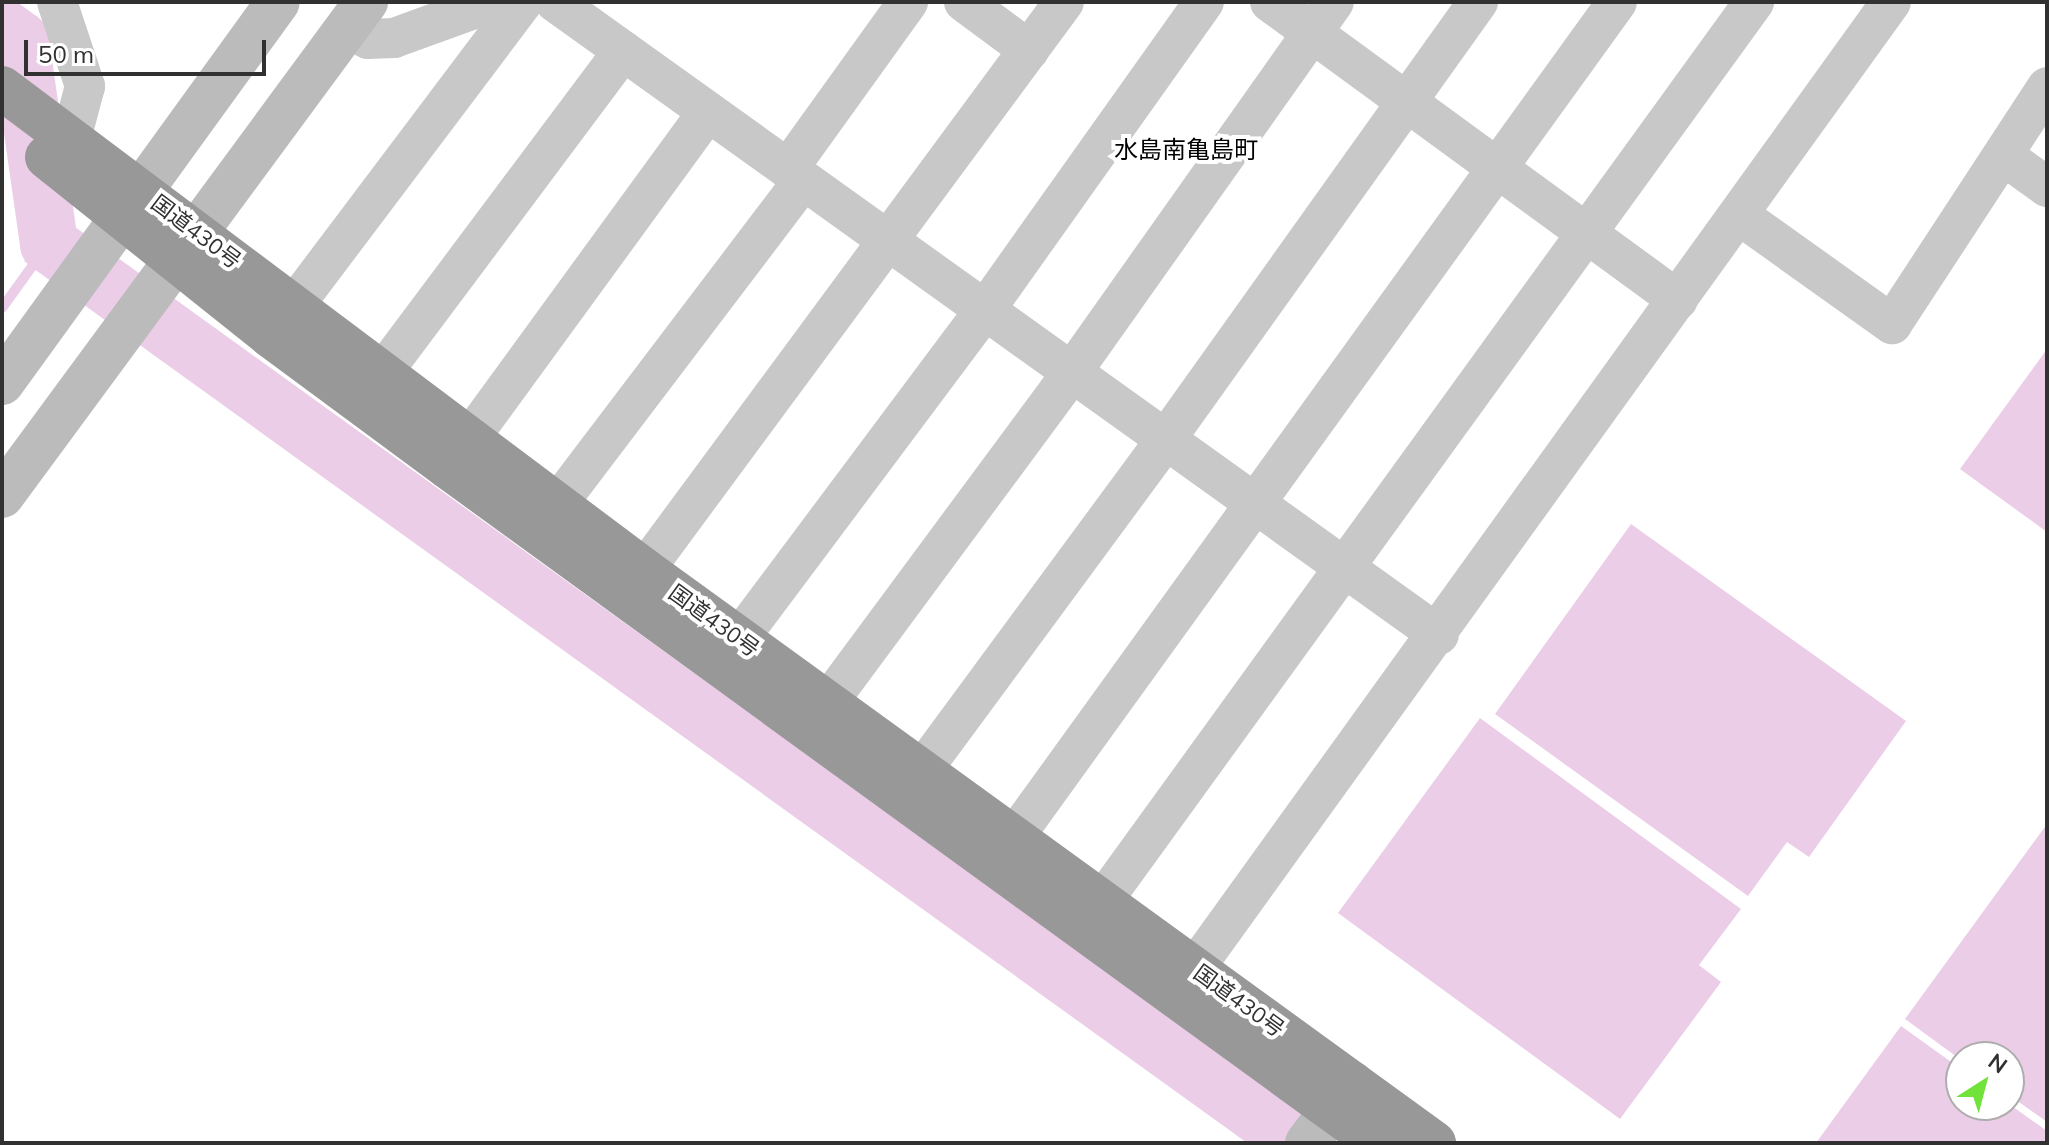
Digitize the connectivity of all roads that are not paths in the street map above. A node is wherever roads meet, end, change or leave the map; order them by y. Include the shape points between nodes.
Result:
1 (278, 2) edge
2 (493, 2) edge
3 (523, 2) edge
4 (555, 2) edge
5 (908, 2) edge
6 (964, 2) edge
7 (1064, 2) edge
8 (1204, 2) edge
9 (1270, 2) edge
10 (1478, 2) edge
11 (1617, 2) edge
12 (1754, 2) edge
13 (1891, 2) edge
14 (53, 3) edge
15 (357, 15) edge
16 (1322, 17) edge
17 (1029, 50) junction
18 (623, 51) junction
19 (2047, 87) edge
20 (1406, 101) junction
21 (708, 112) junction
22 (4, 114) edge
23 (59, 141) junction
24 (2004, 156) junction
25 (1498, 168) junction
26 (795, 174) junction
27 (2047, 187) edge
28 (131, 204) junction
29 (1739, 215) junction
30 (1587, 233) junction
31 (890, 241) junction
32 (186, 247) junction
33 (1678, 300) junction
34 (985, 310) junction
35 (282, 321) junction
36 (1072, 372) junction
37 (2, 383) edge
38 (372, 387) junction
39 (1166, 439) junction
40 (459, 453) junction
41 (2, 496) edge
42 (1255, 503) junction
43 (547, 517) junction
44 (1345, 567) junction
45 (635, 583) junction
46 (1439, 635) junction
47 (729, 651) junction
48 (818, 716) junction
49 (912, 784) junction
50 (1004, 852) junction
51 (1092, 916) junction
52 (1185, 983) junction
53 (1325, 1119) edge
54 (1378, 1143) edge
55 (1434, 1143) edge

1 - 28 street
2 - 15 street via 394,38 368,39
3 - 35 street
4 - 18 street
5 - 26 street
6 - 17 street
7 - 17 street
8 - 34 street
9 - 16 street
10 - 20 street
11 - 25 street
12 - 30 street
13 - 29 street
14 - 23 street via 85,86
15 - 32 street
16 - 20 street
16 - 36 street
17 - 31 street
18 - 21 street
18 - 38 street
19 - 24 street
20 - 25 street
20 - 39 street
21 - 26 street
21 - 40 street
22 - 23 highway, 国道430号
23 - 28 highway, 国道430号
24 - 27 street
24 - 29 street via 1892,324
25 - 30 street
25 - 42 street
26 - 31 street
26 - 43 street
28 - 32 highway, 国道430号
28 - 37 street
29 - 33 street
30 - 33 street
30 - 44 street
31 - 34 street
31 - 45 street
32 - 35 highway, 国道430号
32 - 41 street
33 - 46 street
34 - 36 street
34 - 47 street
35 - 38 highway, 国道430号
36 - 39 street
36 - 48 street
38 - 40 highway, 国道430号
39 - 42 street
39 - 49 street
40 - 43 highway, 国道430号
42 - 44 street
42 - 50 street
43 - 45 highway, 国道430号
44 - 46 street
44 - 51 street
45 - 47 highway, 国道430号
46 - 52 street
47 - 48 highway, 国道430号
48 - 49 highway, 国道430号
49 - 50 highway, 国道430号
50 - 51 highway, 国道430号
51 - 52 highway, 国道430号
52 - 53 highway, 国道430号
53 - 54 highway, 国道430号
53 - 55 highway, 国道430号

